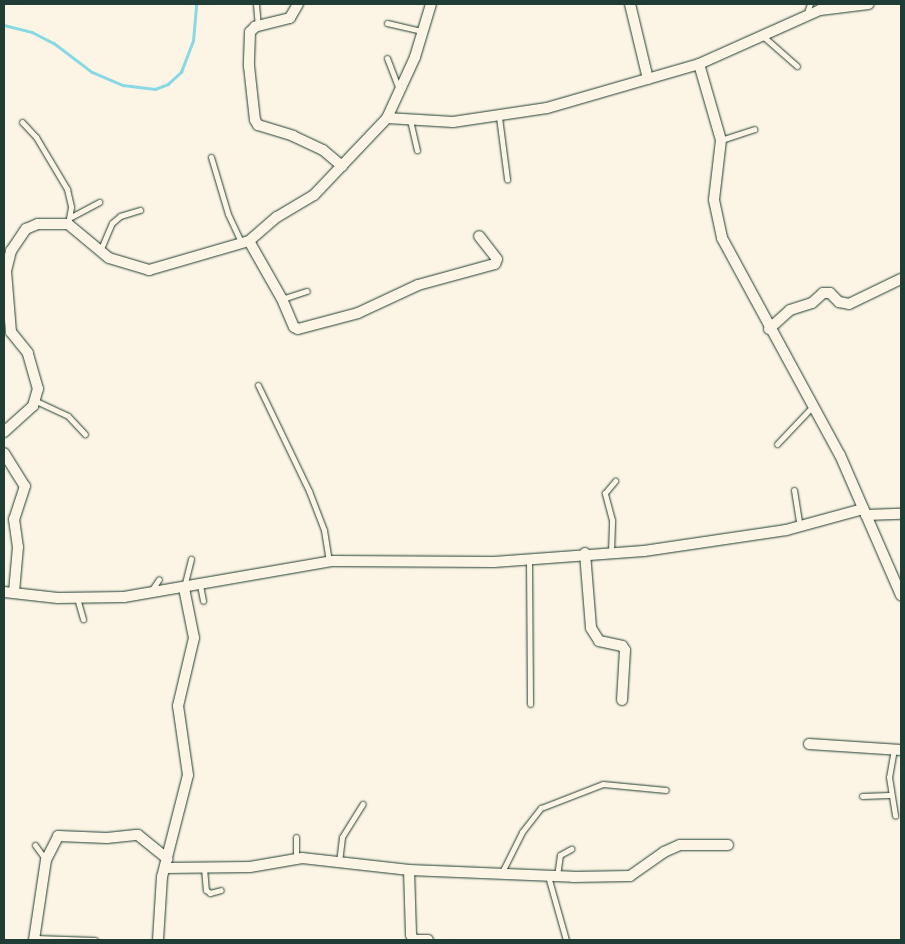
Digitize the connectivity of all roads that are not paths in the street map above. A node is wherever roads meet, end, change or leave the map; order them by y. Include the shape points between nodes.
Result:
1 (256, 4) edge
2 (298, 4) edge
3 (430, 4) edge
4 (630, 4) edge
5 (810, 4) edge
6 (870, 4) edge
7 (806, 16) junction
8 (387, 23) dead end
9 (258, 26) junction
10 (424, 31) junction
11 (764, 37) junction
12 (387, 58) dead end
13 (698, 64) junction
14 (797, 66) dead end
15 (648, 79) junction
16 (400, 92) junction
17 (499, 117) junction
18 (386, 118) junction
19 (410, 119) junction
20 (22, 122) dead end
21 (754, 130) dead end
22 (721, 140) junction
23 (417, 150) dead end
24 (211, 157) dead end
25 (342, 166) junction
26 (507, 179) dead end
27 (99, 202) dead end
28 (140, 210) dead end
29 (69, 221) junction
30 (479, 236) dead end
31 (245, 242) junction
32 (100, 251) junction
33 (901, 279) edge
34 (307, 291) dead end
35 (282, 298) junction
36 (768, 329) junction
37 (7, 332) edge
38 (258, 385) dead end
39 (36, 401) junction
40 (814, 405) junction
41 (4, 432) edge
42 (85, 434) dead end
43 (777, 444) dead end
44 (4, 453) edge
45 (615, 481) dead end
46 (794, 490) dead end
47 (864, 512) junction
48 (901, 514) edge
49 (800, 526) junction
50 (611, 552) junction
51 (585, 553) junction
52 (529, 558) junction
53 (191, 559) dead end
54 (329, 561) junction
55 (159, 579) dead end
56 (200, 585) junction
57 (184, 588) junction
58 (9, 592) edge
59 (149, 593) junction
60 (901, 596) edge
61 (77, 598) junction
62 (203, 601) dead end
63 (83, 619) dead end
64 (622, 700) dead end
65 (530, 704) dead end
66 (809, 744) dead end
67 (898, 749) edge
68 (666, 790) dead end
69 (889, 795) junction
70 (862, 796) dead end
71 (363, 804) dead end
72 (895, 816) dead end
73 (296, 837) dead end
74 (35, 845) dead end
75 (728, 845) dead end
76 (571, 849) dead end
77 (296, 859) junction
78 (46, 860) junction
79 (339, 862) junction
80 (166, 864) junction
81 (204, 868) junction
82 (409, 870) junction
83 (502, 872) junction
84 (552, 875) junction
85 (221, 890) dead end
86 (35, 939) edge
87 (95, 940) edge
88 (158, 940) edge
89 (428, 940) edge
90 (566, 940) edge

1 - 9 lane
2 - 9 street via 290,18
3 - 10 street
4 - 15 street
5 - 7 lane
6 - 7 street via 832,7
7 - 11 street
8 - 10 lane
9 - 25 street via 250,32 248,47 256,124 316,146
10 - 16 street
11 - 13 street
11 - 14 lane
12 - 16 lane
13 - 15 street
13 - 22 street
15 - 17 street via 547,108
16 - 18 street
17 - 19 street via 453,122
17 - 26 lane
18 - 19 street
18 - 25 street
19 - 23 lane
20 - 29 lane via 36,137 67,189
21 - 22 lane
22 - 36 street via 715,187 718,225
24 - 31 lane via 228,214
25 - 31 street via 310,198 277,217
27 - 29 lane
28 - 32 lane via 120,216 112,223
29 - 32 street
29 - 37 street via 31,226 11,251 6,271
30 - 35 street via 496,259 495,264 412,287 358,313 298,330
31 - 32 street via 149,270 109,258
31 - 35 street
33 - 36 street via 850,304 839,302 830,293 823,293 812,303 790,310
34 - 35 lane
36 - 40 street
37 - 39 street via 28,354 38,389
38 - 54 lane via 309,491 324,530
39 - 41 street
39 - 42 lane via 57,409
40 - 43 lane
40 - 47 street
44 - 58 street via 25,486 14,519 18,547
45 - 50 lane via 605,493 612,520
46 - 49 lane
47 - 48 street
47 - 49 street
47 - 60 street
49 - 50 street via 703,544
50 - 51 street
51 - 52 street
51 - 64 street via 591,628 599,641 622,646 625,650
52 - 54 street via 494,562
52 - 65 lane
53 - 57 lane
54 - 56 street
55 - 59 lane
56 - 57 street
56 - 62 lane
57 - 59 street
57 - 80 street via 194,638 178,706 188,775
58 - 61 street
59 - 61 street
61 - 63 lane
66 - 67 street
67 - 69 lane via 890,762
68 - 83 lane via 603,784 541,808 522,832
69 - 70 lane
69 - 72 lane
71 - 79 lane via 342,836
73 - 77 lane
74 - 78 lane
75 - 84 street via 680,845 630,876
76 - 84 lane via 560,855
77 - 79 street
77 - 81 street via 250,867
78 - 80 street via 55,840 65,835 108,838 138,835
78 - 86 street
79 - 82 street
80 - 81 street
80 - 88 street via 159,894
81 - 85 lane via 206,890 210,893
82 - 83 street
82 - 89 street via 412,935 414,940
83 - 84 street
84 - 90 lane
86 - 87 lane

